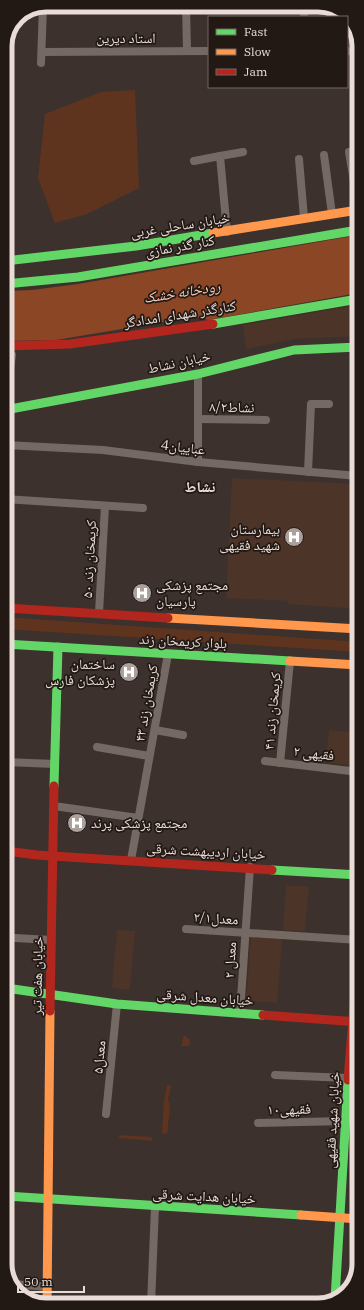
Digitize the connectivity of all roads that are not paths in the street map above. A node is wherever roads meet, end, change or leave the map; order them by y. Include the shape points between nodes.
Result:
1 (43, 12) edge
2 (186, 12) edge
3 (187, 51) junction
4 (208, 51) edge
5 (42, 52) junction
6 (42, 63) dead end
7 (243, 152) dead end
8 (349, 152) dead end
9 (324, 155) dead end
10 (220, 156) junction
11 (299, 159) dead end
12 (194, 161) dead end
13 (352, 170) edge
14 (352, 211) edge
15 (332, 214) junction
16 (304, 218) junction
17 (352, 231) edge
18 (227, 232) junction
19 (12, 260) edge
20 (12, 283) edge
21 (352, 300) edge
22 (12, 346) edge
23 (352, 347) edge
24 (198, 374) junction
25 (329, 404) dead end
26 (12, 409) edge
27 (198, 419) junction
28 (266, 420) dead end
29 (12, 445) edge
30 (198, 462) junction
31 (308, 472) junction
32 (352, 476) edge
33 (12, 500) edge
34 (105, 506) junction
35 (143, 508) dead end
36 (12, 608) edge
37 (99, 613) junction
38 (352, 629) edge
39 (12, 644) edge
40 (58, 647) junction
41 (168, 654) junction
42 (290, 661) junction
43 (352, 665) edge
44 (155, 730) junction
45 (183, 735) dead end
46 (97, 747) dead end
47 (149, 756) junction
48 (266, 761) dead end
49 (12, 762) edge
50 (280, 763) junction
51 (55, 764) junction
52 (352, 771) edge
53 (54, 806) junction
54 (138, 818) junction
55 (12, 853) edge
56 (52, 856) junction
57 (131, 860) junction
58 (250, 867) junction
59 (352, 874) edge
60 (186, 930) dead end
61 (245, 933) junction
62 (15, 938) dead end
63 (51, 940) junction
64 (352, 940) edge
65 (12, 989) edge
66 (50, 994) junction
67 (117, 1004) junction
68 (240, 1013) junction
69 (352, 1022) edge
70 (352, 1050) edge
71 (276, 1074) dead end
72 (348, 1078) junction
73 (106, 1114) dead end
74 (345, 1121) junction
75 (258, 1123) dead end
76 (12, 1197) edge
77 (48, 1200) junction
78 (155, 1207) junction
79 (341, 1218) junction
80 (352, 1219) edge
81 (19, 1285) edge
82 (47, 1287) junction
83 (335, 1293) edge
84 (47, 1298) edge
85 (151, 1298) edge

1 - 5 street
2 - 3 street
3 - 4 street, استاد دیرین
3 - 5 street, استاد دیرین
5 - 6 street
7 - 10 street
8 - 13 street
9 - 15 street
10 - 12 street
10 - 18 street
11 - 16 street
14 - 15 main road, خیابان ساحلی غربی
15 - 16 main road, خیابان ساحلی غربی
16 - 18 main road, خیابان ساحلی غربی
17 - 20 main road, کنار گذر نمازی via 78,277
18 - 19 main road, خیابان ساحلی غربی via 136,246
21 - 22 main road, کنارگذر شهدای امدادگر via 219,323 70,344
23 - 24 main road, خیابان نشاط via 294,350
24 - 26 main road, خیابان نشاط
24 - 27 street
25 - 31 street via 311,404
27 - 28 street, نشاط۸/۲
27 - 30 street
29 - 30 street, عباییان4 via 103,450
30 - 31 street, عباییان4
31 - 32 street, عباییان4
33 - 34 street
34 - 35 street
34 - 37 street, کریمخان زند ۵۰
36 - 37 main road, بلوار کریمخان زند
37 - 38 main road, بلوار کریمخان زند
39 - 40 main road, بلوار کریمخان زند
40 - 41 main road, بلوار کریمخان زند
40 - 51 main road, خیابان هفت تیر
41 - 42 main road, بلوار کریمخان زند
41 - 44 street, کریمخان زند ۴۳
42 - 43 main road, بلوار کریمخان زند
42 - 50 street, کریمخان زند ۴۱
44 - 45 street
44 - 47 street, کریمخان زند ۴۳
46 - 47 street
47 - 54 street, کریمخان زند ۴۳
48 - 50 street, ۲ فقیهی
49 - 51 street
50 - 52 street, ۲ فقیهی
51 - 53 main road, خیابان هفت تیر
53 - 54 street
53 - 56 main road, خیابان هفت تیر
54 - 57 street, کریمخان زند ۴۳
55 - 56 main road, خیابان اردیبهشت شرقی
56 - 57 main road, خیابان اردیبهشت شرقی
56 - 63 main road, خیابان هفت تیر
57 - 58 main road, خیابان اردیبهشت شرقی
58 - 59 main road, خیابان اردیبهشت شرقی
58 - 61 street, معدل ۲
60 - 61 street, ۲/۱معدل
61 - 64 street, ۲/۱معدل
61 - 68 street, معدل ۲
62 - 63 street
63 - 66 main road, خیابان هفت تیر
65 - 66 main road, خیابان معدل شرقی
66 - 67 main road, خیابان معدل شرقی
66 - 77 main road, خیابان هفت تیر
67 - 68 main road, خیابان معدل شرقی
67 - 73 street, معدل۵
68 - 69 main road, خیابان معدل شرقی
70 - 72 main road, خیابان شهید فقیهی
71 - 72 street
72 - 74 main road, خیابان شهید فقیهی
74 - 75 street, فقیهی۱۰
74 - 79 main road, خیابان شهید فقیهی
76 - 77 main road, خیابان هدایت شرقی
77 - 78 main road, خیابان هدایت شرقی
77 - 82 main road, خیابان هفت تیر
78 - 79 main road, خیابان هدایت شرقی
78 - 85 street
79 - 80 main road, خیابان هدایت شرقی
79 - 83 main road, خیابان شهید فقیهی
81 - 82 street
82 - 84 main road, خیابان هفت تیر

